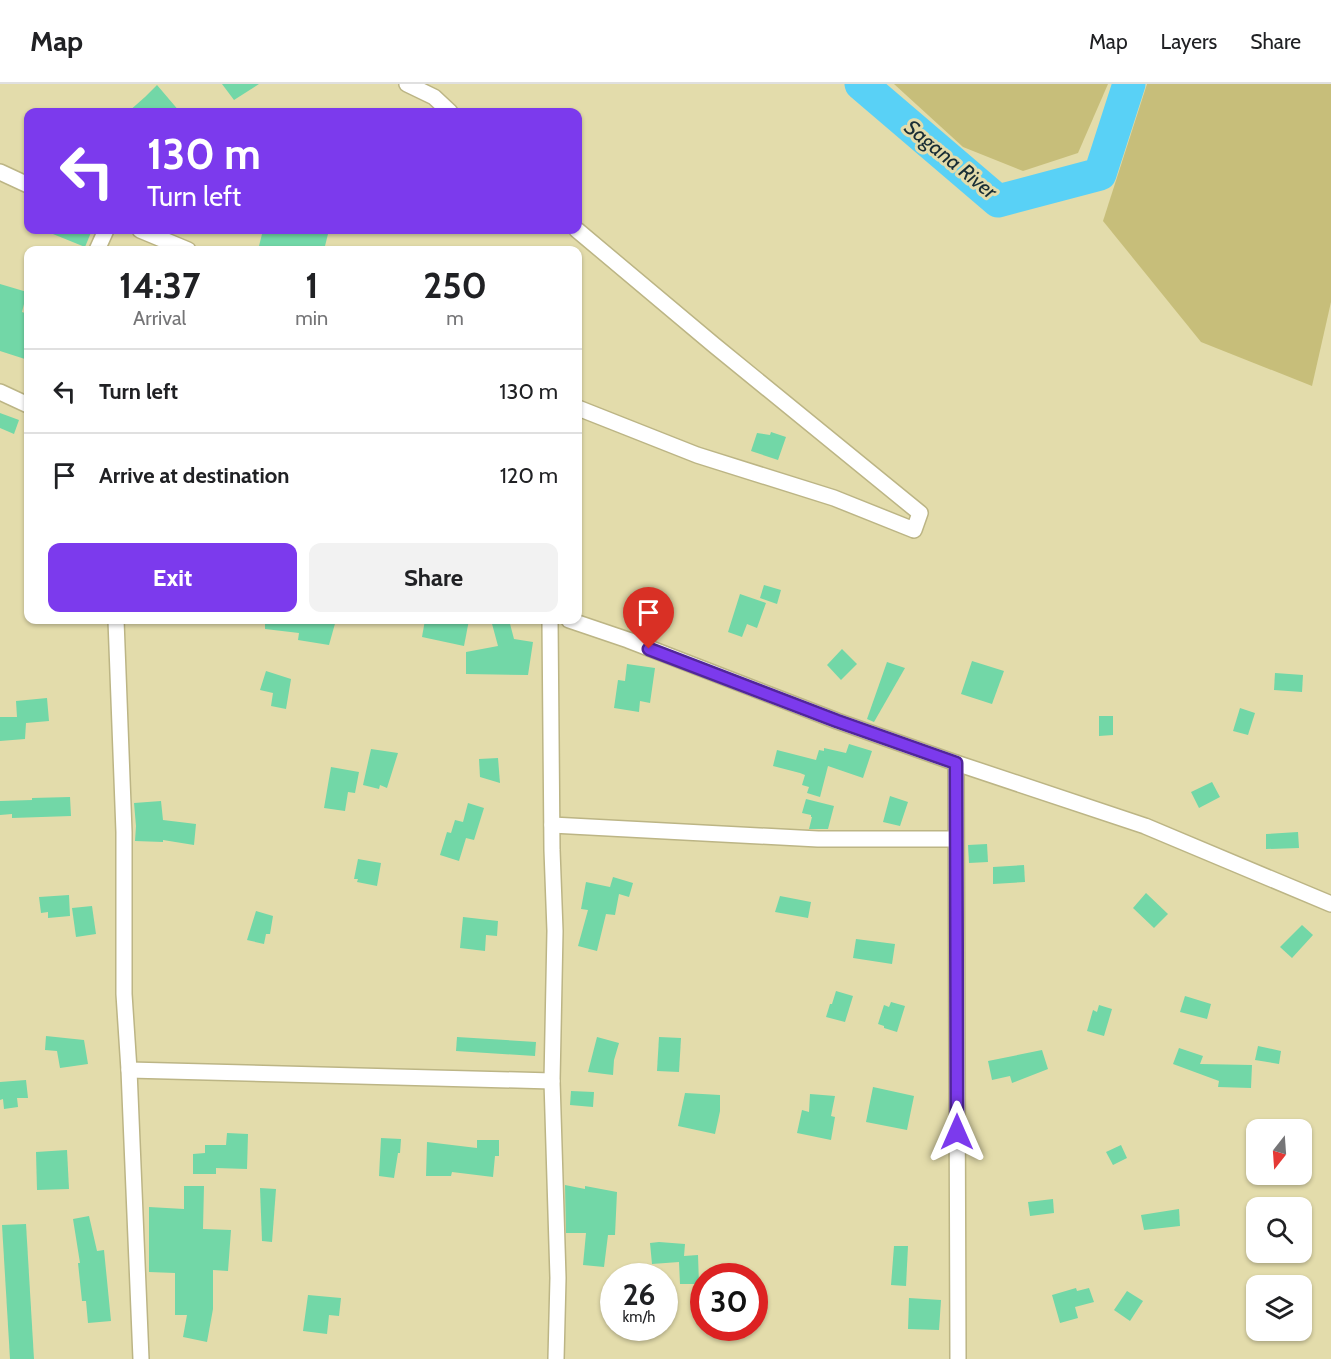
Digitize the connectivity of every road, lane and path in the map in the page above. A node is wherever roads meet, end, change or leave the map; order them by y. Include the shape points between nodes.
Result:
1 (407, 84) edge
2 (446, 108) edge
3 (0, 172) edge
4 (24, 183) edge
5 (150, 234) edge
6 (582, 234) edge
7 (178, 246) edge
8 (0, 392) edge
9 (24, 403) edge
10 (582, 410) edge
11 (116, 624) edge
12 (550, 624) edge
13 (581, 624) edge
14 (956, 763) junction
15 (552, 825) junction
16 (956, 839) junction
17 (1331, 904) edge
18 (129, 1070) junction
19 (552, 1081) junction
20 (141, 1359) edge
21 (556, 1359) edge
22 (958, 1359) edge

1 - 2 street via 434,97
3 - 4 street
5 - 7 street
6 - 10 street via 920,513 914,530 834,498 697,455
8 - 9 street
11 - 18 street
12 - 15 street
13 - 14 street
14 - 16 street
14 - 17 street via 1145,826
15 - 16 street via 818,839
15 - 19 street
16 - 22 street
18 - 19 street
18 - 20 street
19 - 21 street via 558,1278

